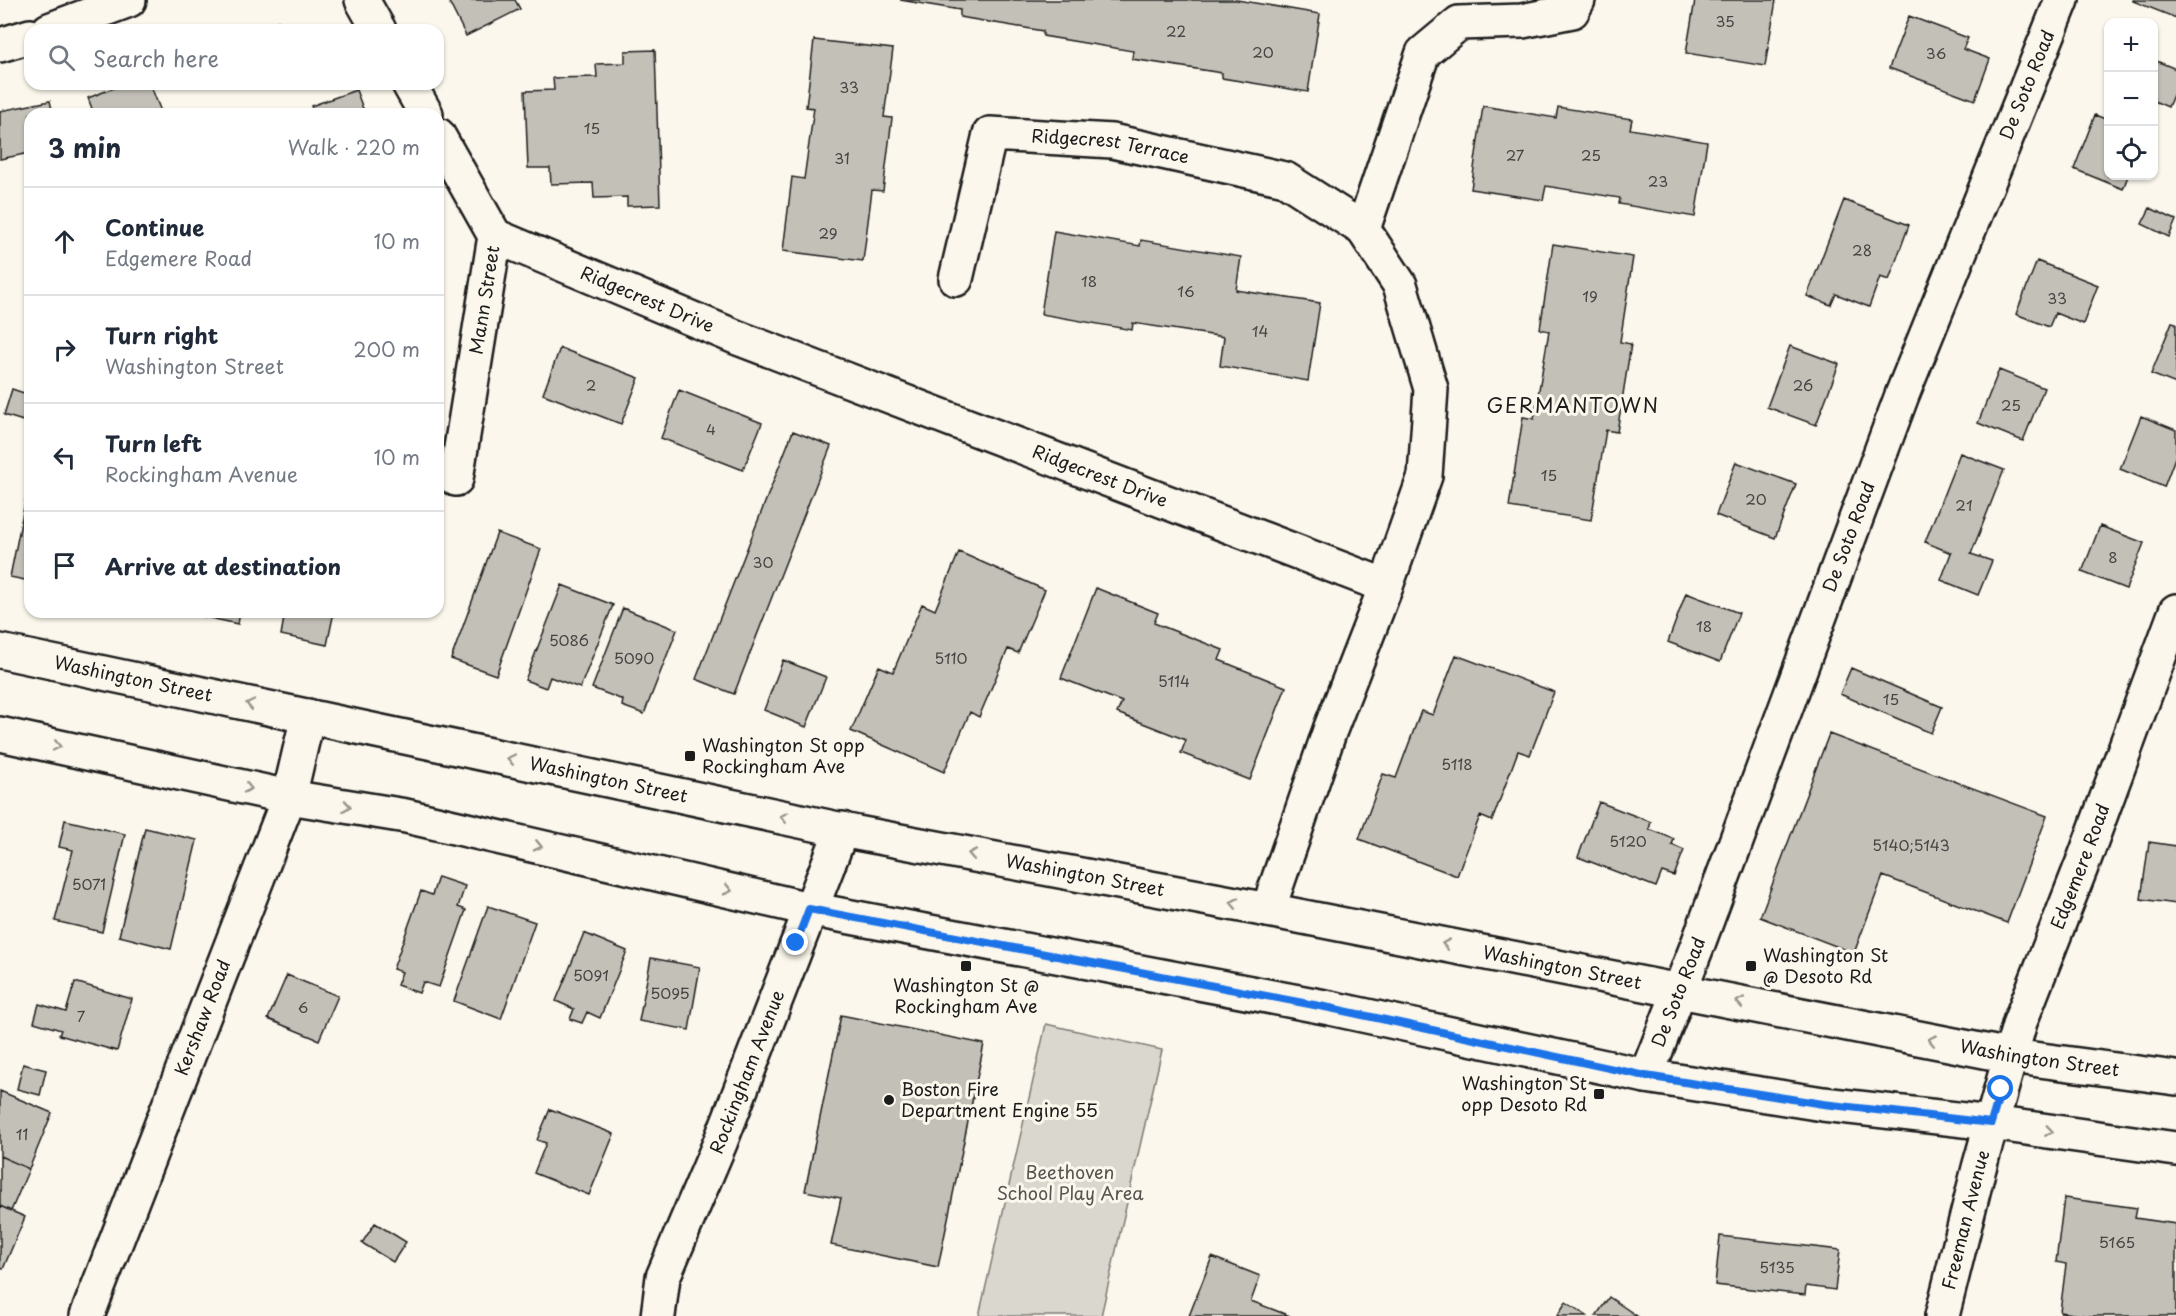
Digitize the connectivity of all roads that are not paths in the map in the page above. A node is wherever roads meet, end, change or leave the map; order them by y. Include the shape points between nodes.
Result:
1 (129, 0) edge
2 (362, 0) edge
3 (1578, 0) edge
4 (2062, 0) edge
5 (65, 24) edge
6 (376, 24) edge
7 (24, 38) edge
8 (0, 45) edge
9 (412, 90) edge
10 (423, 108) edge
11 (444, 146) edge
12 (1363, 229) junction
13 (495, 236) junction
14 (956, 279) dead end
15 (456, 479) dead end
16 (1386, 585) junction
17 (2176, 610) edge
18 (0, 651) edge
19 (308, 716) junction
20 (0, 734) edge
21 (289, 797) junction
22 (842, 830) junction
23 (809, 909) junction
24 (1268, 910) junction
25 (1680, 990) junction
26 (2010, 1056) junction
27 (1646, 1076) junction
28 (2176, 1078) edge
29 (1991, 1123) junction
30 (2176, 1149) edge
31 (87, 1316) edge
32 (658, 1316) edge
33 (1942, 1316) edge

1 - 5 street
2 - 6 street
3 - 12 street via 1572,11 1522,21 1460,22 1423,53
4 - 25 street, De Soto Road via 1902,394
7 - 8 street
9 - 10 street
11 - 13 street, Mann Street
12 - 14 street, Ridgecrest Terrace via 1284,179 1112,141 990,134
12 - 16 street, Ridgecrest Terrace via 1401,285 1431,389 1425,476
13 - 15 street, Mann Street
13 - 16 street, Ridgecrest Drive via 738,338
16 - 24 street via 1330,730
17 - 26 street, Edgemere Road via 2085,857 2029,995
19 -> 18 street, Washington Street
19 - 21 street, Kershaw Road
22 -> 19 street, Washington Street
20 -> 21 street
21 -> 23 street via 406,816
21 - 31 street, Kershaw Road
22 - 23 street, Rockingham Avenue
24 -> 22 street, Washington Street
23 - 27 street via 1330,1008
23 - 32 street, Rockingham Avenue via 720,1143 663,1277
25 -> 24 street, Washington Street
26 -> 25 street, Washington Street
25 - 27 street, De Soto Road
26 - 28 street, Washington Street
26 - 29 street, Edgemere Road
27 - 29 street via 1823,1104
29 -> 30 street
29 - 33 street, Freeman Avenue

